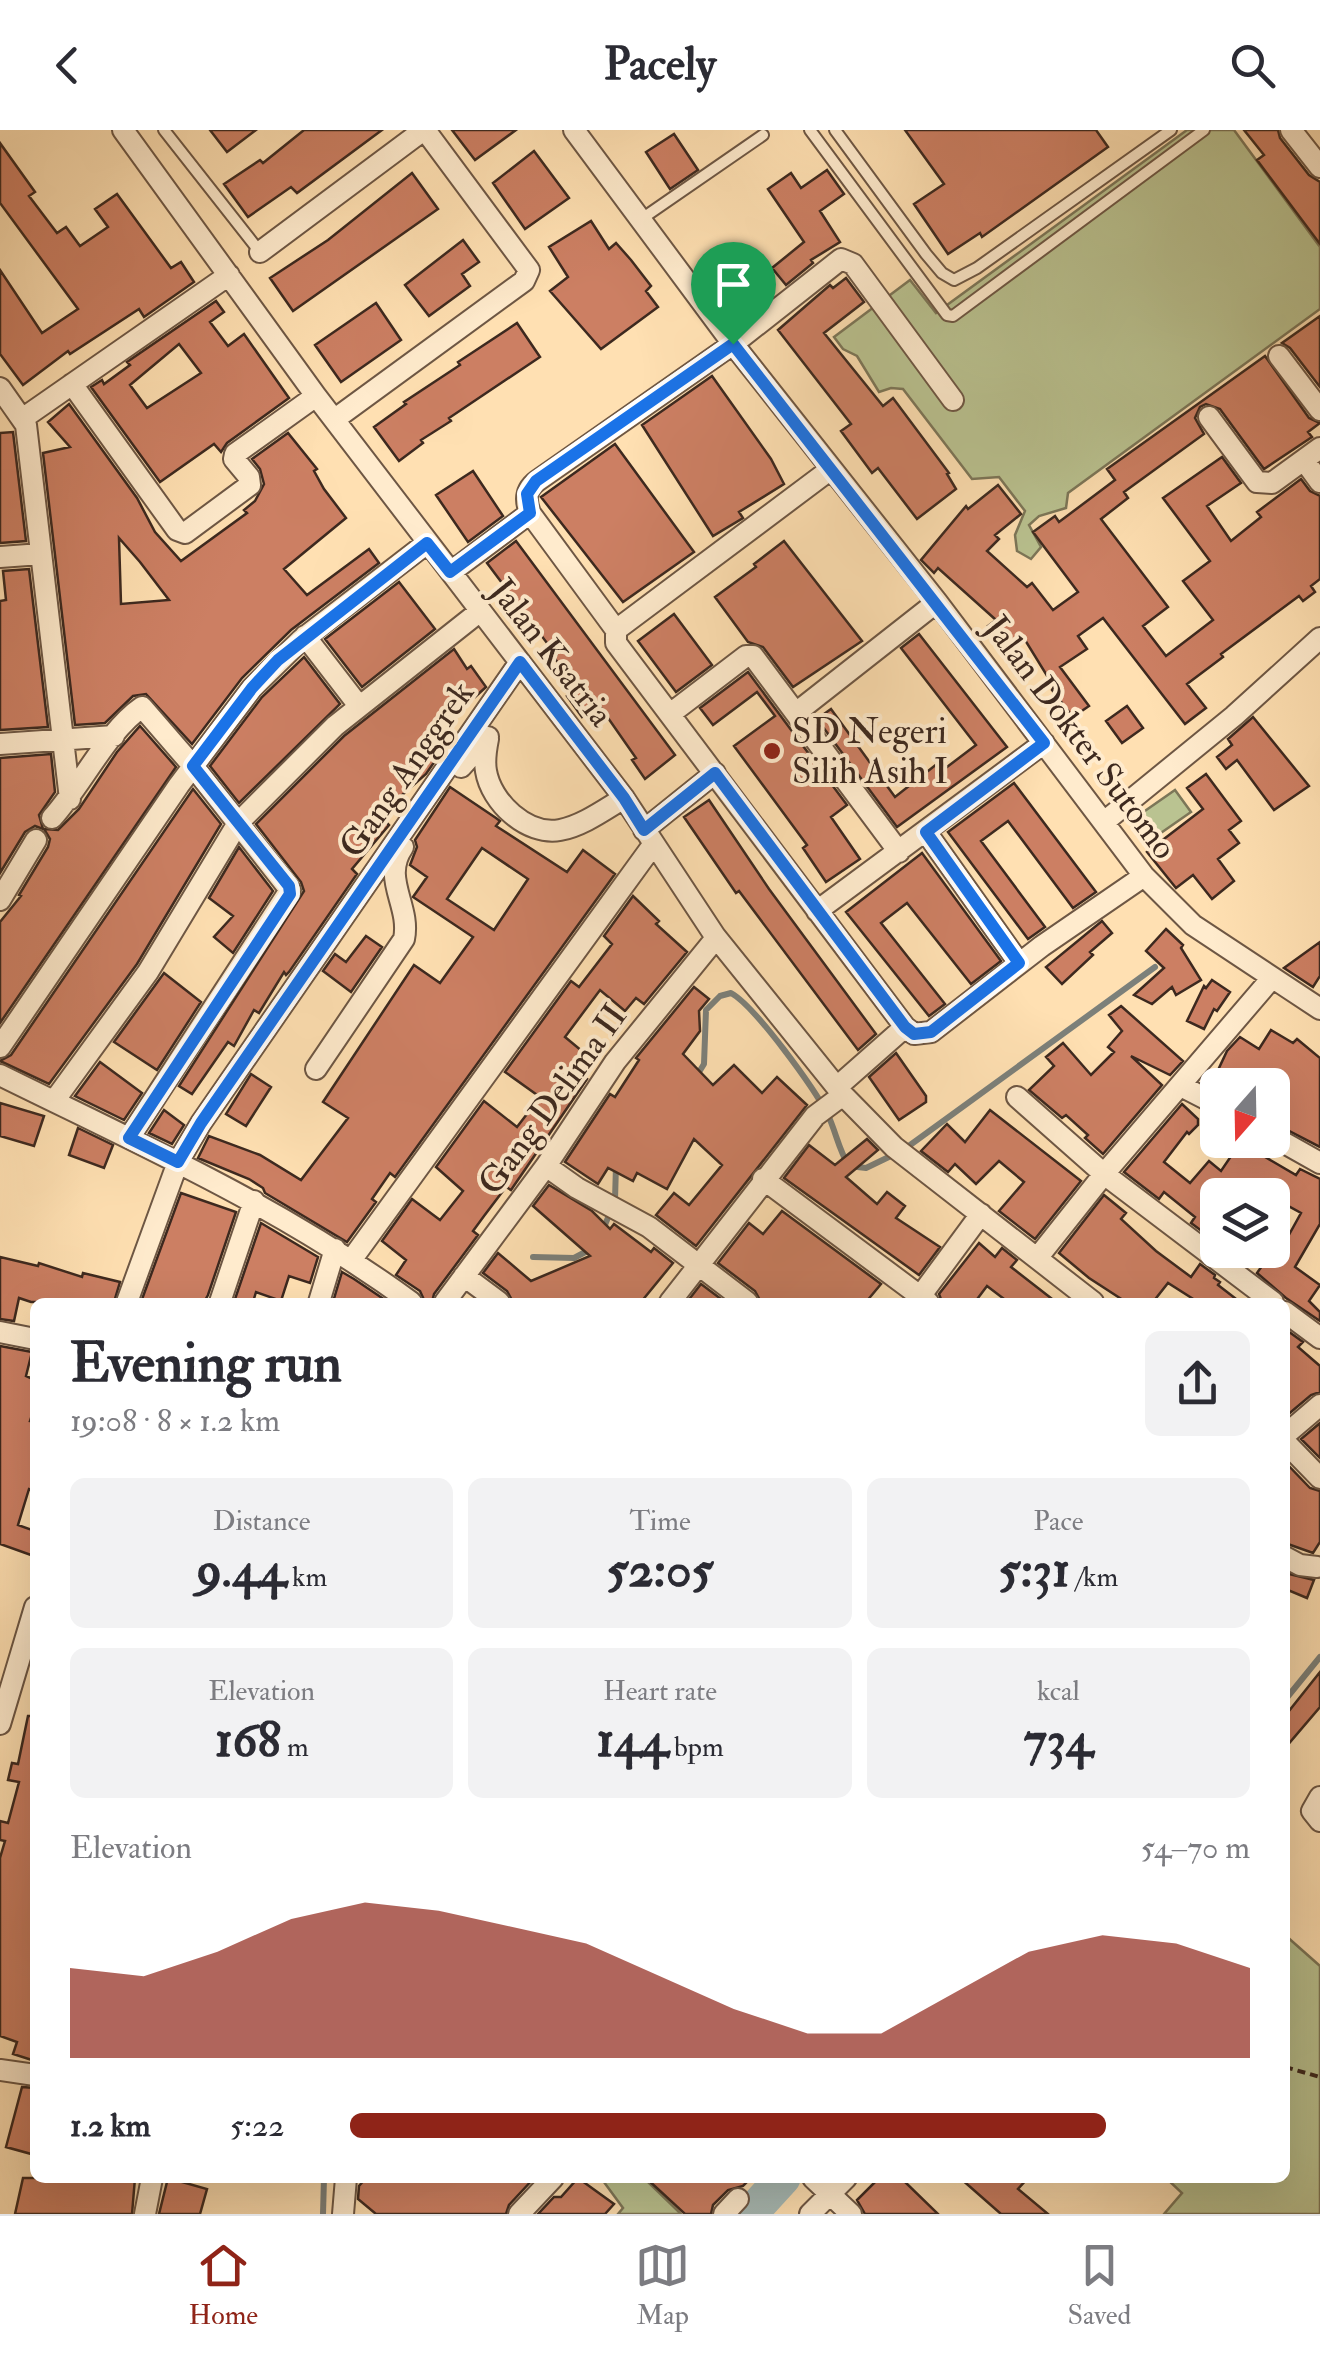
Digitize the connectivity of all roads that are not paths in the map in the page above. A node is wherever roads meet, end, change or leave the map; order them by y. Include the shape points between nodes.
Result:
1 (123, 130) edge
2 (164, 130) edge
3 (574, 130) edge
4 (810, 130) edge
5 (835, 130) edge
6 (1171, 130) edge
7 (1204, 130) edge
8 (1291, 130) edge
9 (763, 136) dead end
10 (1320, 168) edge
11 (640, 220) junction
12 (260, 252) joint
13 (229, 275) junction
14 (733, 344) junction
15 (1279, 356) dead end
16 (72, 384) junction
17 (0, 388) edge
18 (316, 396) junction
19 (953, 400) dead end
20 (1320, 410) edge
21 (334, 418) junction
22 (1209, 418) dead end
23 (22, 419) junction
24 (1312, 454) edge
25 (831, 469) junction
26 (1320, 482) edge
27 (530, 513) junction
28 (427, 543) junction
29 (41, 554) junction
30 (0, 557) edge
31 (450, 572) junction
32 (937, 602) junction
33 (479, 612) junction
34 (616, 630) junction
35 (305, 636) junction
36 (1320, 638) edge
37 (524, 668) junction
38 (359, 706) junction
39 (798, 712) junction
40 (670, 714) junction
41 (114, 736) junction
42 (488, 737) junction
43 (63, 740) junction
44 (1044, 743) junction
45 (0, 744) edge
46 (193, 766) junction
47 (715, 773) junction
48 (624, 798) junction
49 (70, 799) junction
50 (52, 818) dead end
51 (1104, 822) junction
52 (238, 823) junction
53 (926, 832) junction
54 (649, 838) junction
55 (36, 840) dead end
56 (898, 852) junction
57 (1144, 876) junction
58 (0, 900) edge
59 (817, 912) junction
60 (716, 938) junction
61 (1019, 963) junction
62 (1272, 978) junction
63 (1320, 1009) edge
64 (905, 1027) junction
65 (0, 1048) edge
66 (316, 1069) dead end
67 (0, 1076) edge
68 (1182, 1086) junction
69 (1200, 1096) edge
70 (1017, 1097) dead end
71 (54, 1101) junction
72 (831, 1101) junction
73 (129, 1138) junction
74 (1290, 1146) edge
75 (178, 1162) junction
76 (1320, 1163) edge
77 (546, 1166) junction
78 (1104, 1174) junction
79 (763, 1179) junction
80 (254, 1200) junction
81 (981, 1214) junction
82 (344, 1254) junction
83 (1038, 1258) junction
84 (697, 1265) junction
85 (464, 1276) junction
86 (128, 1298) edge
87 (221, 1298) edge
88 (321, 1298) edge
89 (405, 1298) edge
90 (448, 1298) edge
91 (494, 1298) edge
92 (673, 1298) edge
93 (742, 1298) edge
94 (917, 1298) edge
95 (923, 1298) edge
96 (1088, 1298) edge
97 (1268, 1298) edge
98 (1290, 1316) edge
99 (0, 1332) edge
100 (30, 1338) edge
101 (1320, 1338) edge
102 (1320, 1404) edge
103 (1290, 1433) edge
104 (1290, 1444) edge
105 (1320, 1478) edge
106 (1290, 1559) edge
107 (1317, 1567) dead end
108 (30, 1624) edge
109 (0, 1724) edge
110 (1320, 1797) edge
111 (1320, 1822) edge
112 (0, 2070) edge
113 (30, 2074) edge
114 (151, 2183) edge
115 (346, 2183) edge
116 (549, 2183) edge
117 (818, 2183) edge
118 (841, 2183) edge
119 (830, 2194) junction
120 (145, 2214) edge
121 (343, 2214) edge
122 (519, 2214) edge
123 (810, 2214) edge
124 (850, 2214) edge

1 - 13 street, Jalan Ksatria
2 - 12 lane
3 - 11 street, Jalan Dokter Sutomo
4 - 7 lane via 953,316
5 - 6 lane via 926,254 954,280
8 - 10 street
9 - 11 lane
11 - 14 street, Jalan Dokter Sutomo
12 - 21 street via 420,132 428,134 529,270 524,281
13 - 16 street
13 - 18 street, Jalan Ksatria
14 - 19 street via 837,261 848,260
14 - 25 street, Jalan Dokter Sutomo
14 - 27 street via 536,481 527,494
15 - 20 street
16 - 18 street via 184,533 250,485 235,454
16 - 23 street
17 - 23 street
18 - 21 street, Jalan Ksatria
21 - 28 street, Jalan Ksatria
22 - 24 street via 1258,482 1272,483
23 - 29 street
24 - 26 street
25 - 32 street, Jalan Dokter Sutomo
25 - 34 street
27 - 31 street
27 - 34 street
28 - 31 street, Jalan Ksatria
28 - 35 street
29 - 30 street
29 - 43 street
31 - 33 street, Jalan Ksatria
32 - 39 street
32 - 44 street, Jalan Dokter Sutomo
33 - 37 street, Jalan Ksatria
33 - 38 street
34 - 40 street via 616,643
35 - 38 street
35 - 46 street via 252,688
36 - 51 street
37 - 42 street
37 - 48 street, Jalan Ksatria
37 - 75 street, Gang Anggrek
38 - 52 street
39 - 40 street via 750,655
39 - 56 street
40 - 47 street
41 - 43 street
41 - 46 street via 142,706
41 - 49 street
42 - 48 street via 489,782 533,828 566,829
42 - 66 street via 394,860 404,939
43 - 45 street
43 - 49 street
44 - 51 street, Jalan Dokter Sutomo
44 - 53 street
46 - 52 street
46 - 65 street
47 - 54 street
47 - 59 street
48 - 54 street, Jalan Ksatria
49 - 50 street
51 - 57 street, Jalan Dokter Sutomo
52 - 71 street via 148,972
52 - 73 street via 290,894
53 - 56 street
53 - 61 street
54 - 60 street, Jalan Ksatria
54 - 82 street
55 - 58 street
56 - 59 street
57 - 61 street
57 - 62 street, Jalan Dokter Sutomo via 1193,925
59 - 64 street
60 - 72 street, Jalan Ksatria
60 - 77 street, Gang Delima II via 615,1062
61 - 64 street via 931,1032 914,1034
62 - 63 street, Jalan Dokter Sutomo via 1301,988
62 - 68 street
64 - 72 street
67 - 71 street
68 - 69 street
68 - 78 street
70 - 78 street
71 - 73 street
72 - 79 street
72 - 81 street, Jalan Ksatria
73 - 75 street
74 - 76 street
75 - 80 street
75 - 86 street, Gang Anggrek
77 - 84 street via 649,1227
77 - 85 street, Gang Delima II
78 - 83 street
78 - 97 street
79 - 84 street
79 - 94 street
80 - 82 street
80 - 87 street
81 - 83 street, Jalan Ksatria
81 - 95 street
82 - 88 street
82 - 89 street
83 - 96 street, Jalan Ksatria
84 - 92 street
84 - 93 street
85 - 90 street, Gang Delima II
85 - 91 street
98 - 101 street
99 - 100 street
102 - 103 street
104 - 105 street
106 - 107 street
108 - 109 street
110 - 111 street via 1312,1811
112 - 113 street
114 - 120 street
115 - 121 street
116 - 122 street
117 - 119 street
118 - 119 street
119 - 123 street
119 - 124 street

